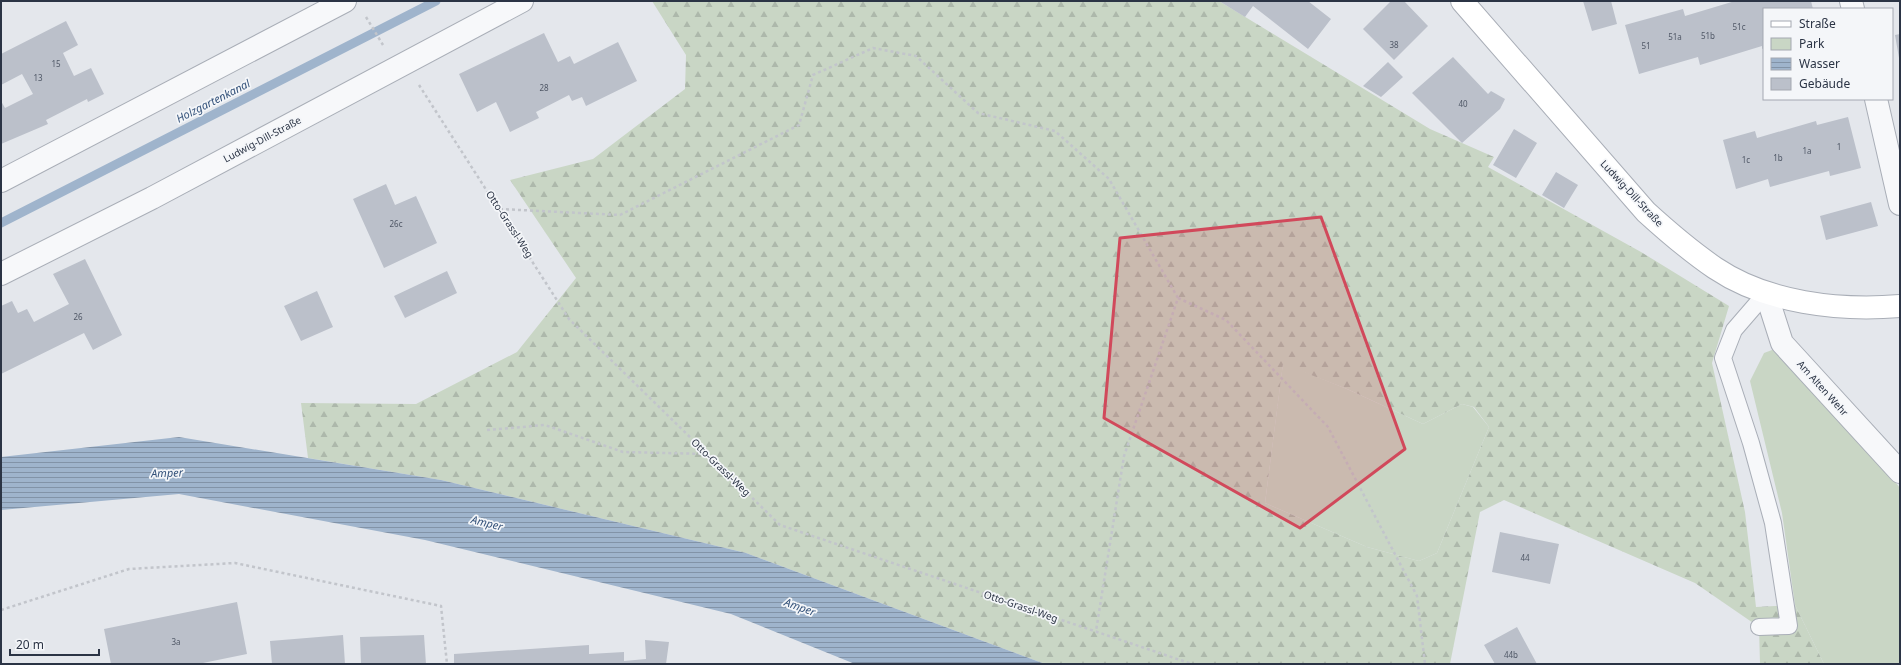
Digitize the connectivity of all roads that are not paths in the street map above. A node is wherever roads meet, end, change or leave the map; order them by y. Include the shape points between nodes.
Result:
1 (345, 1) edge
2 (522, 1) edge
3 (1462, 1) edge
4 (1876, 100) edge
5 (1, 181) edge
6 (1900, 204) edge
7 (1, 274) edge
8 (1766, 293) junction
9 (1900, 306) edge
10 (1900, 472) edge
11 (1759, 627) dead end

1 - 5 street
2 - 7 street, Ludwig-Dill-Straße via 152,198
3 - 8 street, Ludwig-Dill-Straße via 1646,212 1715,268 1743,284
4 - 6 street
8 - 9 street, Ludwig-Dill-Straße via 1801,302 1837,306
8 - 10 street, Am Alten Wehr via 1782,342
8 - 11 lane via 1734,330 1723,358 1751,443 1773,523 1790,626

